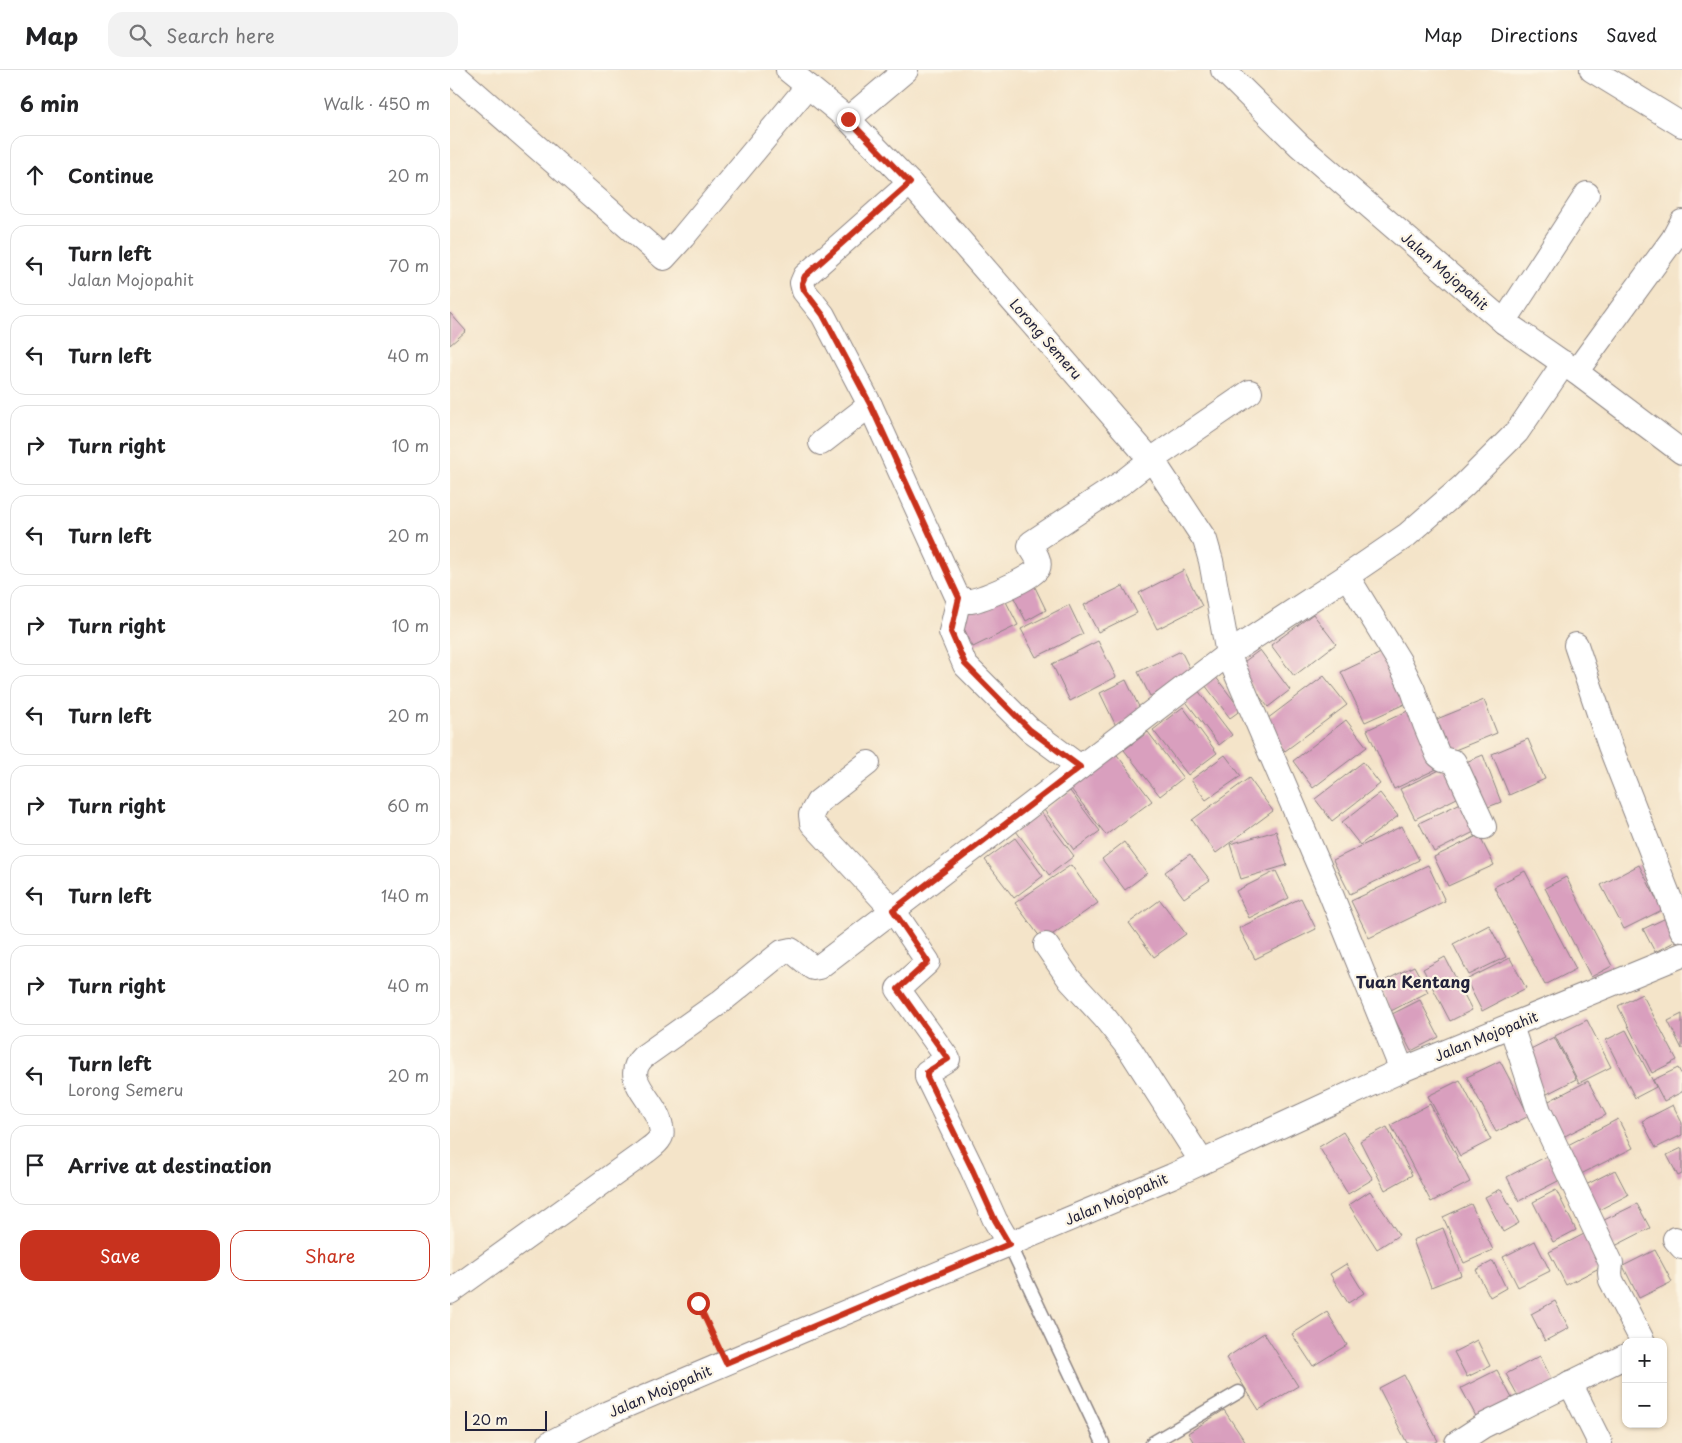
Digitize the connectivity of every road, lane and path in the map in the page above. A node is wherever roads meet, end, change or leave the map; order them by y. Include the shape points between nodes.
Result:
1 (788, 70) edge
2 (906, 70) edge
3 (1223, 70) edge
4 (1592, 70) edge
5 (450, 71) edge
6 (808, 86) junction
7 (848, 119) junction
8 (1682, 125) edge
9 (910, 183) junction
10 (1587, 194) dead end
11 (1679, 235) edge
12 (1504, 322) junction
13 (1570, 367) junction
14 (1250, 392) dead end
15 (870, 404) junction
16 (821, 443) dead end
17 (1682, 452) edge
18 (1151, 460) junction
19 (1347, 576) junction
20 (959, 598) junction
21 (1576, 645) dead end
22 (1228, 654) junction
23 (868, 763) dead end
24 (1080, 767) junction
25 (1484, 828) dead end
26 (893, 910) junction
27 (1682, 930) edge
28 (1046, 945) dead end
29 (1682, 955) edge
30 (1511, 1026) junction
31 (1402, 1070) junction
32 (1202, 1162) junction
33 (1009, 1244) junction
34 (450, 1292) edge
35 (698, 1303) dead end
36 (1642, 1338) edge
37 (1622, 1358) edge
38 (726, 1363) junction
39 (1570, 1383) junction
40 (1239, 1392) dead end
41 (550, 1443) edge
42 (1103, 1443) edge
43 (1152, 1443) edge
44 (1456, 1443) edge
45 (1600, 1443) edge

1 - 6 street, Lorong Semeru
2 - 7 street
3 - 12 street, Jalan Mojopahit via 1300,146
4 - 8 street
5 - 6 street via 664,258
6 - 7 street, Lorong Semeru
7 - 9 street, Lorong Semeru
9 - 15 street via 805,276 802,283 823,315
9 - 18 street, Lorong Semeru
10 - 12 street
11 - 13 street
12 - 13 street, Jalan Mojopahit
13 - 17 street, Jalan Mojopahit
13 - 19 street via 1517,432 1463,486 1407,534
14 - 18 street
15 - 16 street
15 - 20 street
18 - 20 street via 1031,543 1038,563 1035,573 971,601
18 - 22 street, Lorong Semeru via 1207,546
19 - 22 street
19 - 25 street via 1399,661 1438,755 1454,762
20 - 24 street via 951,632 965,664 1030,730
21 - 27 street via 1610,746
22 - 24 street
22 - 31 street, Lorong Semeru
23 - 26 street via 818,802 811,815 812,823
24 - 26 street
26 - 33 street via 928,962 898,989 948,1059 927,1072 927,1077
26 - 34 street via 816,968 808,966 791,950 782,952 719,1003 643,1057 637,1063 634,1076 657,1112 661,1137 646,1152
28 - 32 street via 1070,980 1130,1051
29 - 30 street, Jalan Mojopahit
30 - 31 street, Jalan Mojopahit
30 - 36 street via 1539,1111 1611,1263 1611,1280
31 - 32 street, Jalan Mojopahit
32 - 33 street, Jalan Mojopahit
33 - 38 street, Jalan Mojopahit
33 - 42 lane
35 - 38 path
37 - 39 street
38 - 41 street, Jalan Mojopahit via 608,1413
39 - 44 street
39 - 45 street
40 - 43 lane

